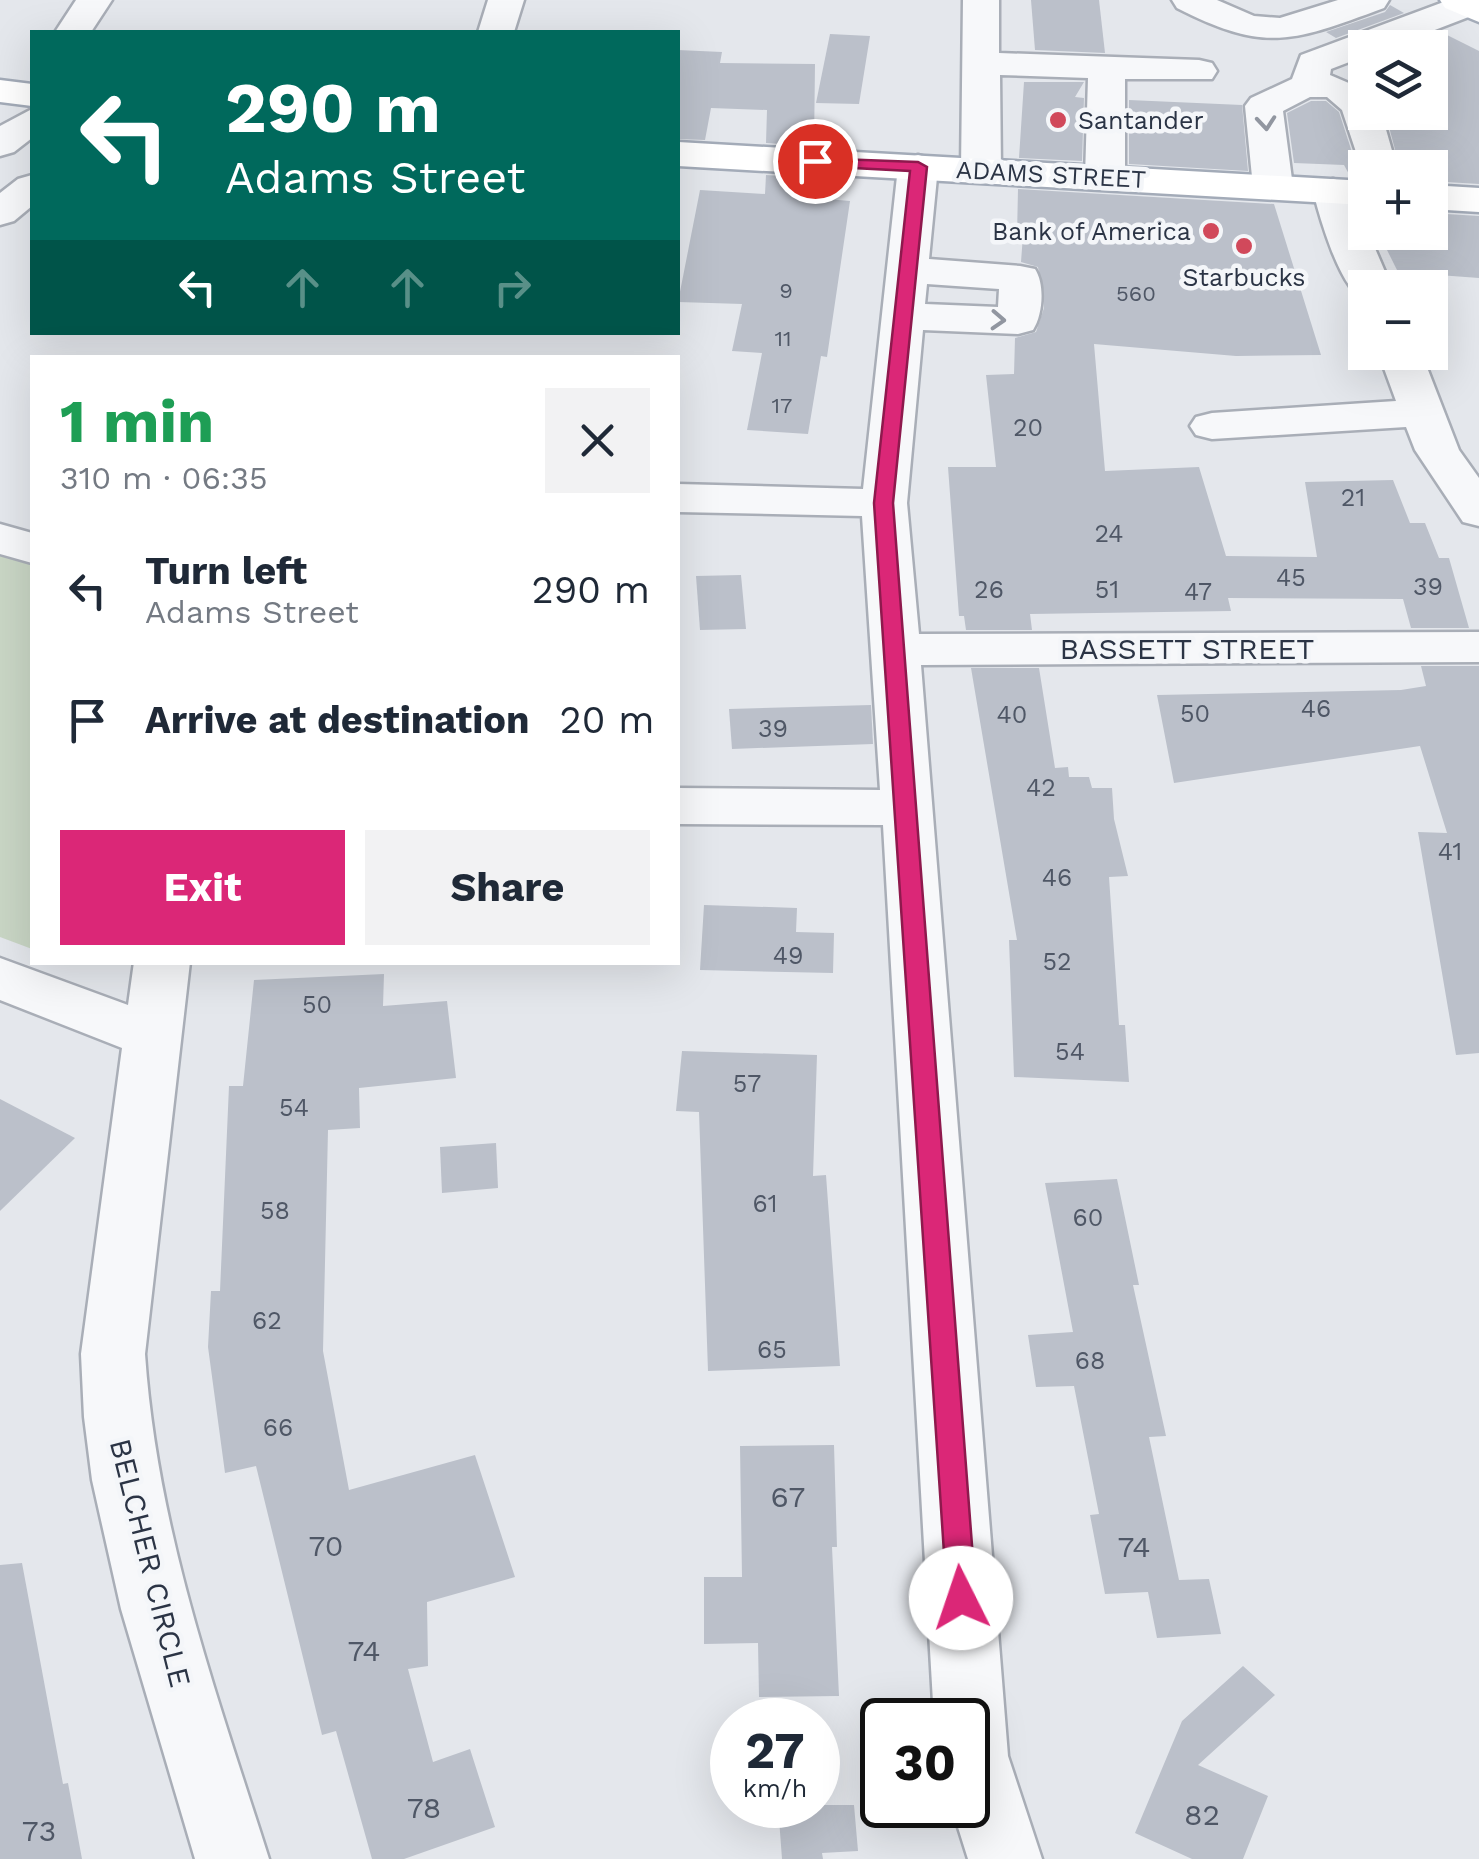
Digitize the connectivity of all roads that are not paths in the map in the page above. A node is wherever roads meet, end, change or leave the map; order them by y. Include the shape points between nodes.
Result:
1 (94, 0) edge
2 (506, 0) edge
3 (981, 0) edge
4 (1190, 0) edge
5 (1252, 0) edge
6 (1371, 0) edge
7 (1471, 9) edge
8 (1298, 26) junction
9 (73, 30) edge
10 (497, 30) edge
11 (1424, 30) edge
12 (1348, 53) edge
13 (981, 63) junction
14 (1107, 68) junction
15 (1198, 70) dead end
16 (1309, 85) junction
17 (26, 99) edge
18 (0, 148) edge
19 (1374, 150) edge
20 (680, 154) edge
21 (30, 159) edge
22 (918, 167) junction
23 (981, 170) junction
24 (1105, 177) junction
25 (1274, 188) junction
26 (30, 189) edge
27 (1348, 192) edge
28 (1348, 196) edge
29 (1448, 198) edge
30 (1479, 200) edge
31 (0, 213) edge
32 (1348, 236) edge
33 (906, 270) junction
34 (900, 316) junction
35 (1406, 370) edge
36 (1423, 414) junction
37 (1212, 426) dead end
38 (680, 498) edge
39 (884, 503) junction
40 (1479, 512) edge
41 (0, 538) edge
42 (30, 548) edge
43 (1479, 647) edge
44 (896, 650) junction
45 (680, 806) edge
46 (906, 808) junction
47 (162, 965) edge
48 (0, 978) edge
49 (152, 1037) junction
50 (232, 1859) edge
51 (1005, 1859) edge

1 - 9 street
2 - 10 street
3 - 13 street
4 - 8 street via 1261,32
5 - 8 street
6 - 8 street
7 - 11 street
12 - 16 street via 1314,63
13 - 14 street
13 - 23 street
14 - 15 street
14 - 24 street
16 - 19 street via 1352,96 1364,110
16 -> 25 street via 1264,106
17 - 18 street
18 - 21 street
20 - 22 main road, ADAMS STREET
22 - 23 main road, ADAMS STREET
22 - 33 street
23 - 24 main road, ADAMS STREET
24 - 25 main road, ADAMS STREET
25 - 27 main road, ADAMS STREET
26 - 31 street
28 - 32 street via 1342,223
29 - 30 main road
33 - 34 street
34 -> 33 street via 1018,321 1020,278
34 - 39 street
35 - 36 street
36 - 37 street
36 - 40 street via 1443,460
38 - 39 street
39 - 44 street
41 - 42 street
43 - 44 street, BASSETT STREET
44 - 46 street
45 - 46 street
46 - 51 street via 972,1756
47 - 49 street, BELCHER CIRCLE
48 - 49 street
49 - 50 street, BELCHER CIRCLE via 113,1354 114,1414 130,1509

